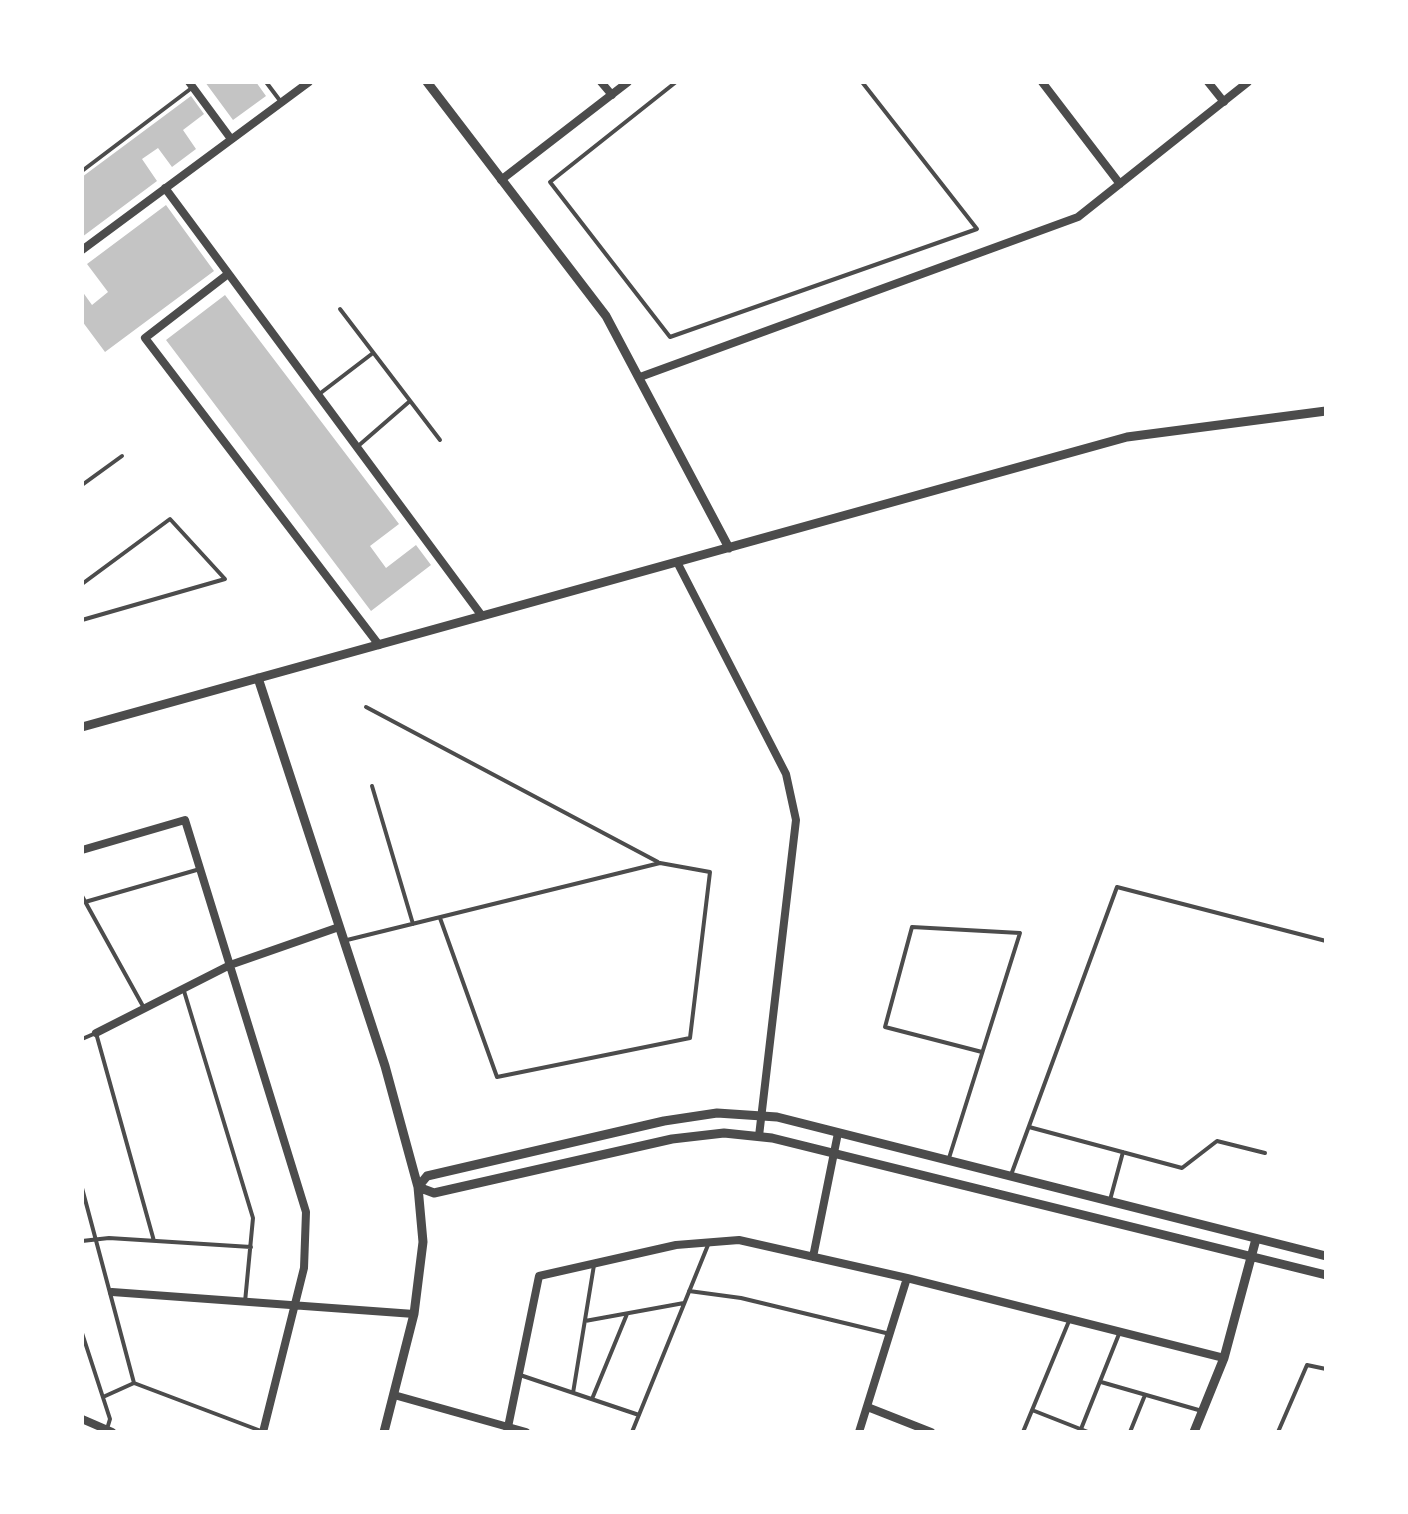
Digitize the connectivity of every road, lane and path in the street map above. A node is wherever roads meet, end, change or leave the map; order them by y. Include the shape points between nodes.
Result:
1 (266, 82) edge
2 (309, 82) edge
3 (427, 82) edge
4 (601, 82) edge
5 (628, 82) edge
6 (676, 82) edge
7 (862, 82) edge
8 (1042, 82) edge
9 (1208, 82) edge
10 (1248, 82) edge
11 (191, 85) edge
12 (612, 95) junction
13 (281, 102) junction
14 (1224, 102) junction
15 (231, 139) junction
16 (82, 171) edge
17 (501, 180) junction
18 (1120, 184) junction
19 (165, 188) junction
20 (82, 250) edge
21 (228, 274) junction
22 (340, 309) dead end
23 (373, 353) junction
24 (640, 377) junction
25 (318, 395) junction
26 (410, 401) junction
27 (1326, 411) edge
28 (440, 440) dead end
29 (357, 447) junction
30 (122, 456) dead end
31 (82, 485) edge
32 (729, 548) junction
33 (677, 562) junction
34 (82, 584) edge
35 (482, 616) junction
36 (82, 620) edge
37 (379, 645) junction
38 (258, 678) junction
39 (366, 707) dead end
40 (82, 727) edge
41 (372, 786) dead end
42 (82, 850) edge
43 (660, 863) junction
44 (200, 869) junction
45 (82, 896) edge
46 (85, 902) junction
47 (440, 918) junction
48 (413, 924) junction
49 (339, 927) junction
50 (344, 941) junction
51 (1326, 941) edge
52 (230, 965) junction
53 (183, 989) junction
54 (144, 1008) junction
55 (96, 1033) junction
56 (82, 1039) edge
57 (982, 1052) junction
58 (761, 1116) junction
59 (1029, 1127) junction
60 (838, 1133) junction
61 (759, 1136) junction
62 (834, 1152) junction
63 (1123, 1152) junction
64 (1265, 1153) dead end
65 (948, 1161) junction
66 (1011, 1177) junction
67 (418, 1187) junction
68 (82, 1188) edge
69 (1109, 1202) junction
70 (84, 1204) edge
71 (98, 1239) junction
72 (1256, 1239) junction
73 (82, 1241) edge
74 (154, 1241) junction
75 (709, 1242) junction
76 (251, 1247) junction
77 (1251, 1256) junction
78 (1326, 1256) edge
79 (813, 1257) junction
80 (594, 1263) junction
81 (1326, 1275) edge
82 (907, 1278) junction
83 (689, 1291) junction
84 (112, 1292) junction
85 (245, 1302) junction
86 (684, 1303) junction
87 (295, 1305) junction
88 (414, 1314) junction
89 (627, 1314) junction
90 (1070, 1319) junction
91 (585, 1321) junction
92 (1120, 1332) junction
93 (82, 1333) edge
94 (891, 1334) junction
95 (1224, 1358) junction
96 (1326, 1369) edge
97 (519, 1375) junction
98 (1101, 1382) junction
99 (134, 1383) junction
100 (573, 1393) junction
101 (394, 1395) junction
102 (1145, 1395) junction
103 (103, 1397) junction
104 (592, 1399) junction
105 (870, 1408) junction
106 (1032, 1410) junction
107 (1202, 1412) junction
108 (639, 1415) junction
109 (82, 1419) edge
110 (508, 1429) edge
111 (1081, 1429) junction
112 (919, 1430) edge
113 (110, 1431) edge
114 (263, 1432) edge
115 (384, 1432) edge
116 (526, 1432) edge
117 (632, 1432) edge
118 (859, 1432) edge
119 (931, 1432) edge
120 (1023, 1432) edge
121 (1088, 1432) edge
122 (1130, 1432) edge
123 (1194, 1432) edge
124 (1278, 1432) edge

1 - 13 lane
2 - 13 street
3 - 17 street
4 - 12 street
5 - 12 street
6 - 7 lane via 550,182 670,337 977,229
8 - 18 street
9 - 14 street
10 - 14 street
11 - 15 street
11 - 16 lane
12 - 17 street
13 - 15 street
14 - 18 street
15 - 19 street
17 - 24 street via 606,316
18 - 24 street via 1078,217
19 - 20 street
19 - 21 street
21 - 25 street
21 - 37 street via 145,338
22 - 23 lane
23 - 25 lane
23 - 26 lane
24 - 32 street
25 - 29 street
26 - 28 lane
26 - 29 lane
27 - 32 street via 1127,437
29 - 35 street
30 - 31 lane
32 - 33 street
33 - 35 street
33 - 58 street via 786,774 796,820
34 - 36 lane via 170,519 225,579
35 - 37 street
37 - 38 street
38 - 40 street
38 - 49 street
39 - 43 lane
41 - 48 lane
42 - 44 street via 185,820
43 - 47 lane
43 - 47 lane via 710,872 690,1038 497,1077
44 - 46 lane
44 - 52 street
45 - 46 lane
46 - 54 lane
47 - 48 lane
48 - 50 lane
49 - 50 street
49 - 52 street
50 - 67 street
51 - 59 lane via 1117,887
52 - 53 street
52 - 87 street via 306,1212 304,1268
53 - 54 street
53 - 76 lane via 253,1218
54 - 55 street
55 - 56 lane
55 - 74 lane
57 - 57 lane via 1020,933 912,927 885,1027
57 - 65 lane
58 - 60 street
58 - 61 street
58 - 67 street via 717,1113 664,1121 427,1176
59 - 63 lane
59 - 66 lane
60 - 62 street
60 - 65 street
61 - 62 street
61 - 67 street via 724,1133 672,1139 434,1193
62 - 77 street
62 - 79 street
63 - 64 lane via 1182,1168 1217,1141
63 - 69 lane
65 - 66 street
66 - 69 street
67 - 88 street via 423,1242
68 - 70 lane
69 - 72 street
70 - 71 lane
71 - 73 lane
71 - 74 lane
71 - 84 lane
72 - 77 street
72 - 78 street
74 - 76 lane
75 - 79 street via 739,1240
75 - 80 street
75 - 83 lane
76 - 85 lane
77 - 81 street
77 - 95 street
79 - 82 street
80 - 91 lane
80 - 97 street via 539,1276
82 - 90 street
82 - 94 street
83 - 86 lane
83 - 94 lane via 756,1301
84 - 85 street
84 - 99 lane
85 - 87 street
86 - 89 lane
86 - 108 lane
87 - 88 street
87 - 114 street
88 - 101 street
89 - 91 lane
89 - 104 lane
90 - 92 street
90 - 106 lane
91 - 100 lane
92 - 95 street
92 - 98 lane
93 - 103 lane
94 - 105 street
95 - 107 street
96 - 124 lane via 1307,1365
97 - 100 lane
97 - 110 street
98 - 102 lane
98 - 111 lane
99 - 103 lane
99 - 114 lane
100 - 104 lane
101 - 110 street
101 - 115 street
102 - 107 lane
102 - 122 lane
103 - 113 lane
104 - 108 lane
105 - 112 street
105 - 118 street
106 - 111 lane
106 - 120 lane
107 - 123 street
108 - 117 lane
109 - 113 street
110 - 116 street
111 - 121 lane
112 - 119 street

